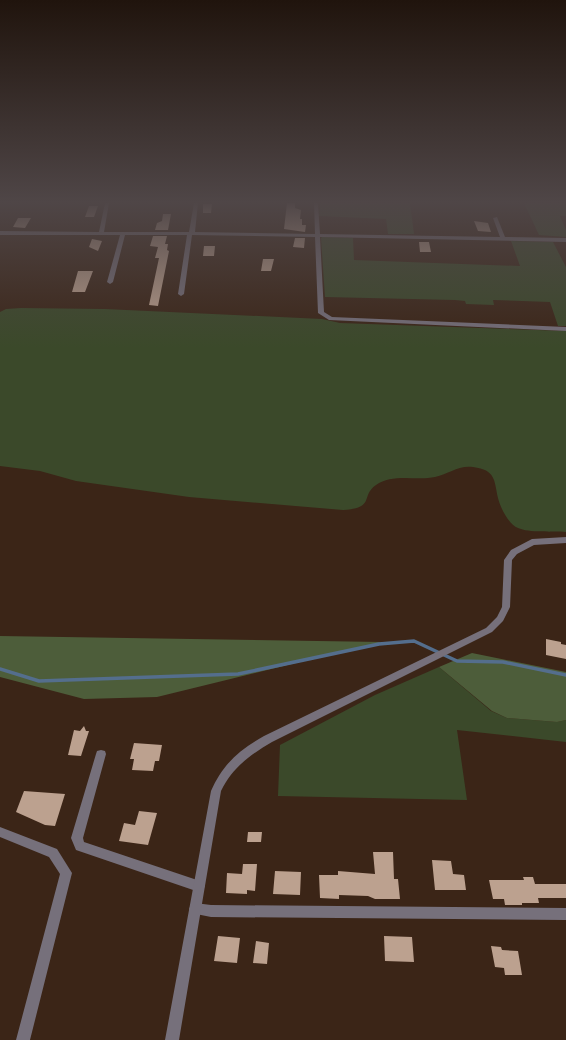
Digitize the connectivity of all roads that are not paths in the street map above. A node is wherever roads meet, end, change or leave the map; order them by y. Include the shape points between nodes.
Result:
1 (118, 252) edge
2 (187, 252) edge
3 (319, 252) edge
4 (110, 282) dead end
5 (181, 294) dead end
6 (566, 329) edge
7 (566, 540) edge
8 (101, 754) dead end
9 (0, 832) edge
10 (199, 886) junction
11 (195, 909) junction
12 (566, 914) edge
13 (23, 1040) edge
14 (172, 1040) edge

1 - 4 street
2 - 5 street
3 - 6 street via 321,313 331,319
7 - 10 street via 532,542 514,552 508,560 506,607 489,630 268,738 235,762 223,775 216,791
8 - 10 street via 77,838 80,846
9 - 13 street via 53,853 66,873
10 - 11 street
11 - 12 street
11 - 14 street

